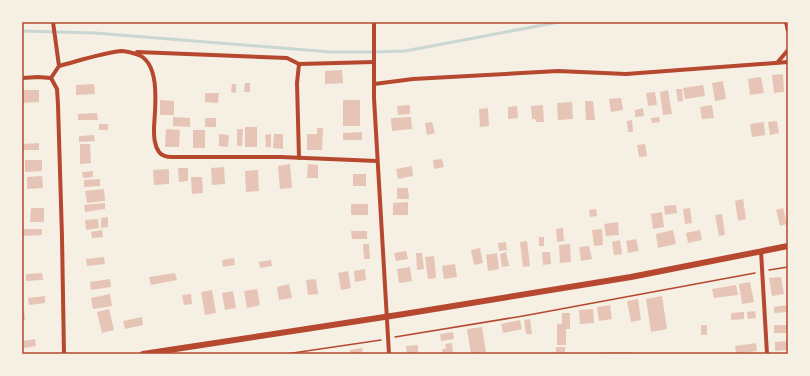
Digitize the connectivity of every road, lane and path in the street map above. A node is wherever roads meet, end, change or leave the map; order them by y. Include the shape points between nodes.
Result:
1 (52, 22) edge
2 (374, 22) edge
3 (786, 22) edge
4 (788, 30) edge
5 (788, 50) edge
6 (133, 52) junction
7 (788, 62) edge
8 (777, 63) junction
9 (299, 64) junction
10 (374, 65) junction
11 (59, 66) junction
12 (22, 78) edge
13 (51, 78) junction
14 (374, 84) junction
15 (299, 158) junction
16 (377, 161) junction
17 (788, 246) edge
18 (761, 251) junction
19 (788, 267) edge
20 (762, 272) junction
21 (386, 316) junction
22 (388, 339) junction
23 (64, 354) edge
24 (143, 354) edge
25 (286, 354) edge
26 (389, 354) edge
27 (767, 354) edge

1 - 11 street
2 - 10 street
3 - 4 street
5 - 8 street
6 - 9 street via 287,58
6 - 11 street via 122,51
6 - 15 street via 144,57 154,74 154,140 159,152 164,156
7 - 8 street
8 - 14 street via 626,74 558,70 413,79
9 - 10 street
9 - 15 street
10 - 14 street
11 - 13 street
12 - 13 street
13 - 23 street via 57,89 58,105
14 - 16 street
15 - 16 street
16 - 21 street
17 - 18 street
18 - 20 street
18 - 21 street via 631,277
19 - 20 path
20 - 22 path
20 - 27 street
21 - 22 street
21 - 24 street
22 - 25 path
22 - 26 street

